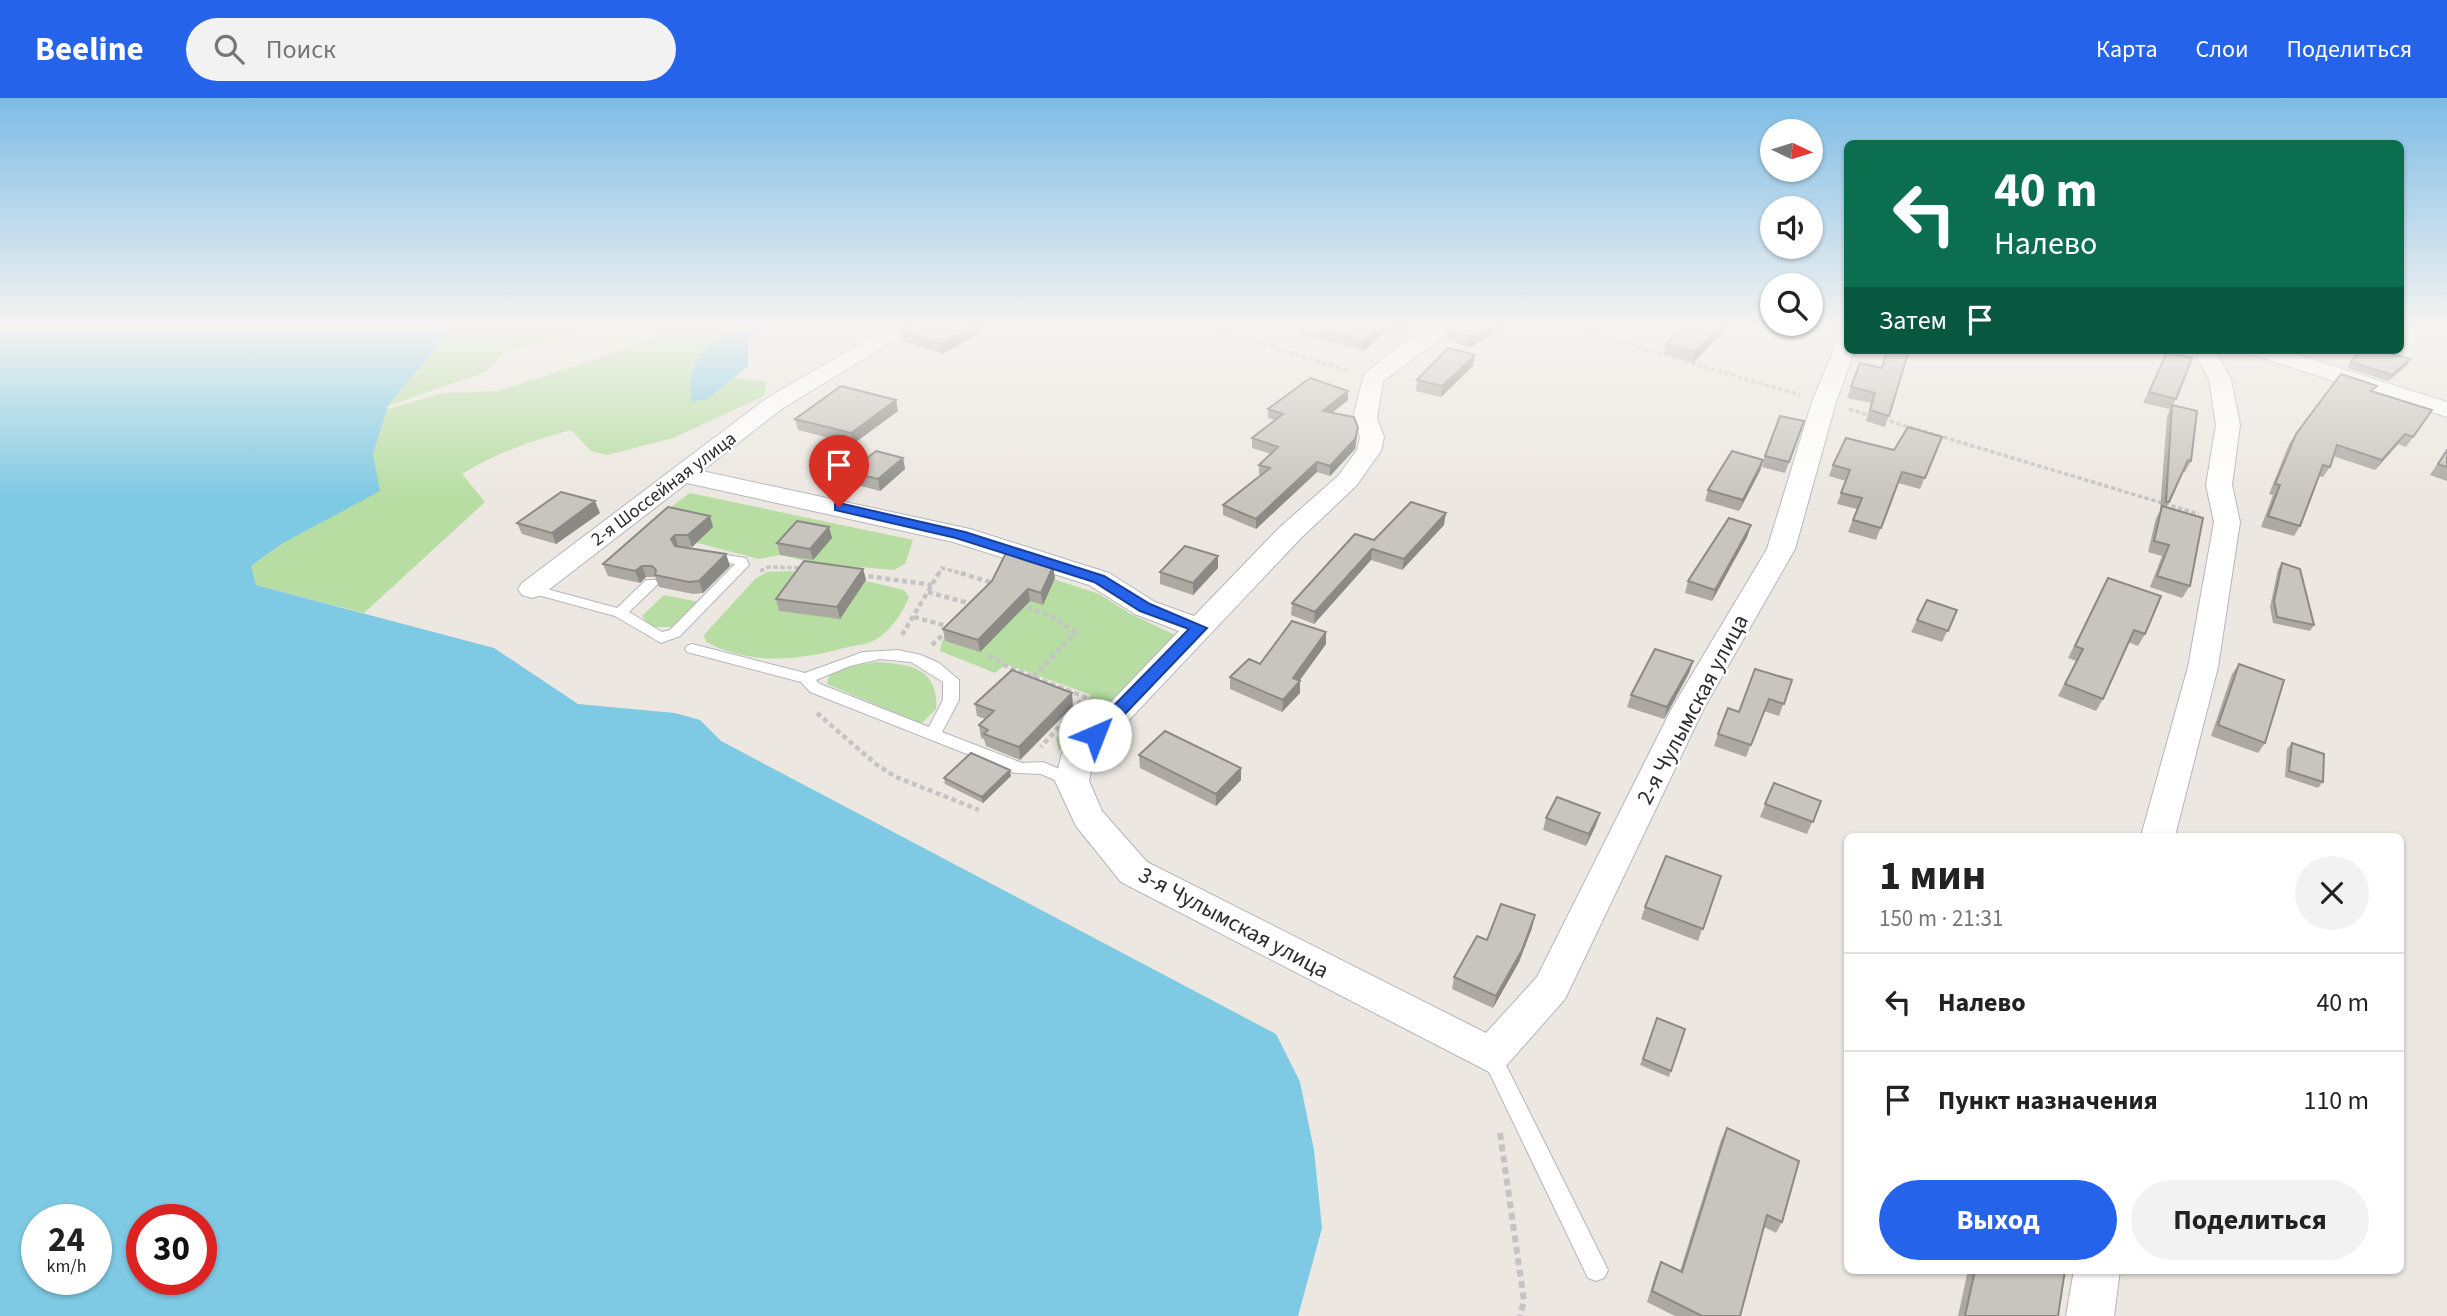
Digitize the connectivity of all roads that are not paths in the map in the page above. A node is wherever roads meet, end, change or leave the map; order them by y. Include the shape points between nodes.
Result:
1 (808, 384) edge
2 (1371, 384) edge
3 (1831, 384) edge
4 (2221, 384) edge
5 (2366, 384) edge
6 (2447, 410) edge
7 (682, 474) junction
8 (696, 554) edge
9 (651, 583) edge
10 (532, 589) joint
11 (620, 613) junction
12 (1199, 628) junction
13 (692, 649) dead end
14 (810, 683) junction
15 (933, 734) junction
16 (1072, 781) junction
17 (2159, 833) edge
18 (1491, 1055) junction
19 (1596, 1270) dead end
20 (2097, 1274) edge
21 (2090, 1316) edge

1 - 7 street, 2-я Шоссейная улица via 775,403
2 - 12 street via 1365,418 1372,437 1369,451 1347,481
3 - 18 street, 2-я Чулымская улица via 1781,549 1688,708 1551,988
4 - 17 street via 2228,425 2219,485 2227,522 2203,667
5 - 6 street
7 - 10 street, 2-я Шоссейная улица
7 - 12 street via 960,535 1099,579 1145,608
8 - 11 lane via 741,561 742,565 675,633 661,638
9 - 11 lane
10 - 11 lane
12 - 16 street via 1078,753
13 - 14 lane
14 - 15 lane
14 - 15 lane via 867,654 918,657 951,680 951,700
15 - 16 lane via 1021,769 1043,768
16 - 18 street, 3-я Чулымская улица via 1088,817 1134,872
18 - 19 lane
20 - 21 street

